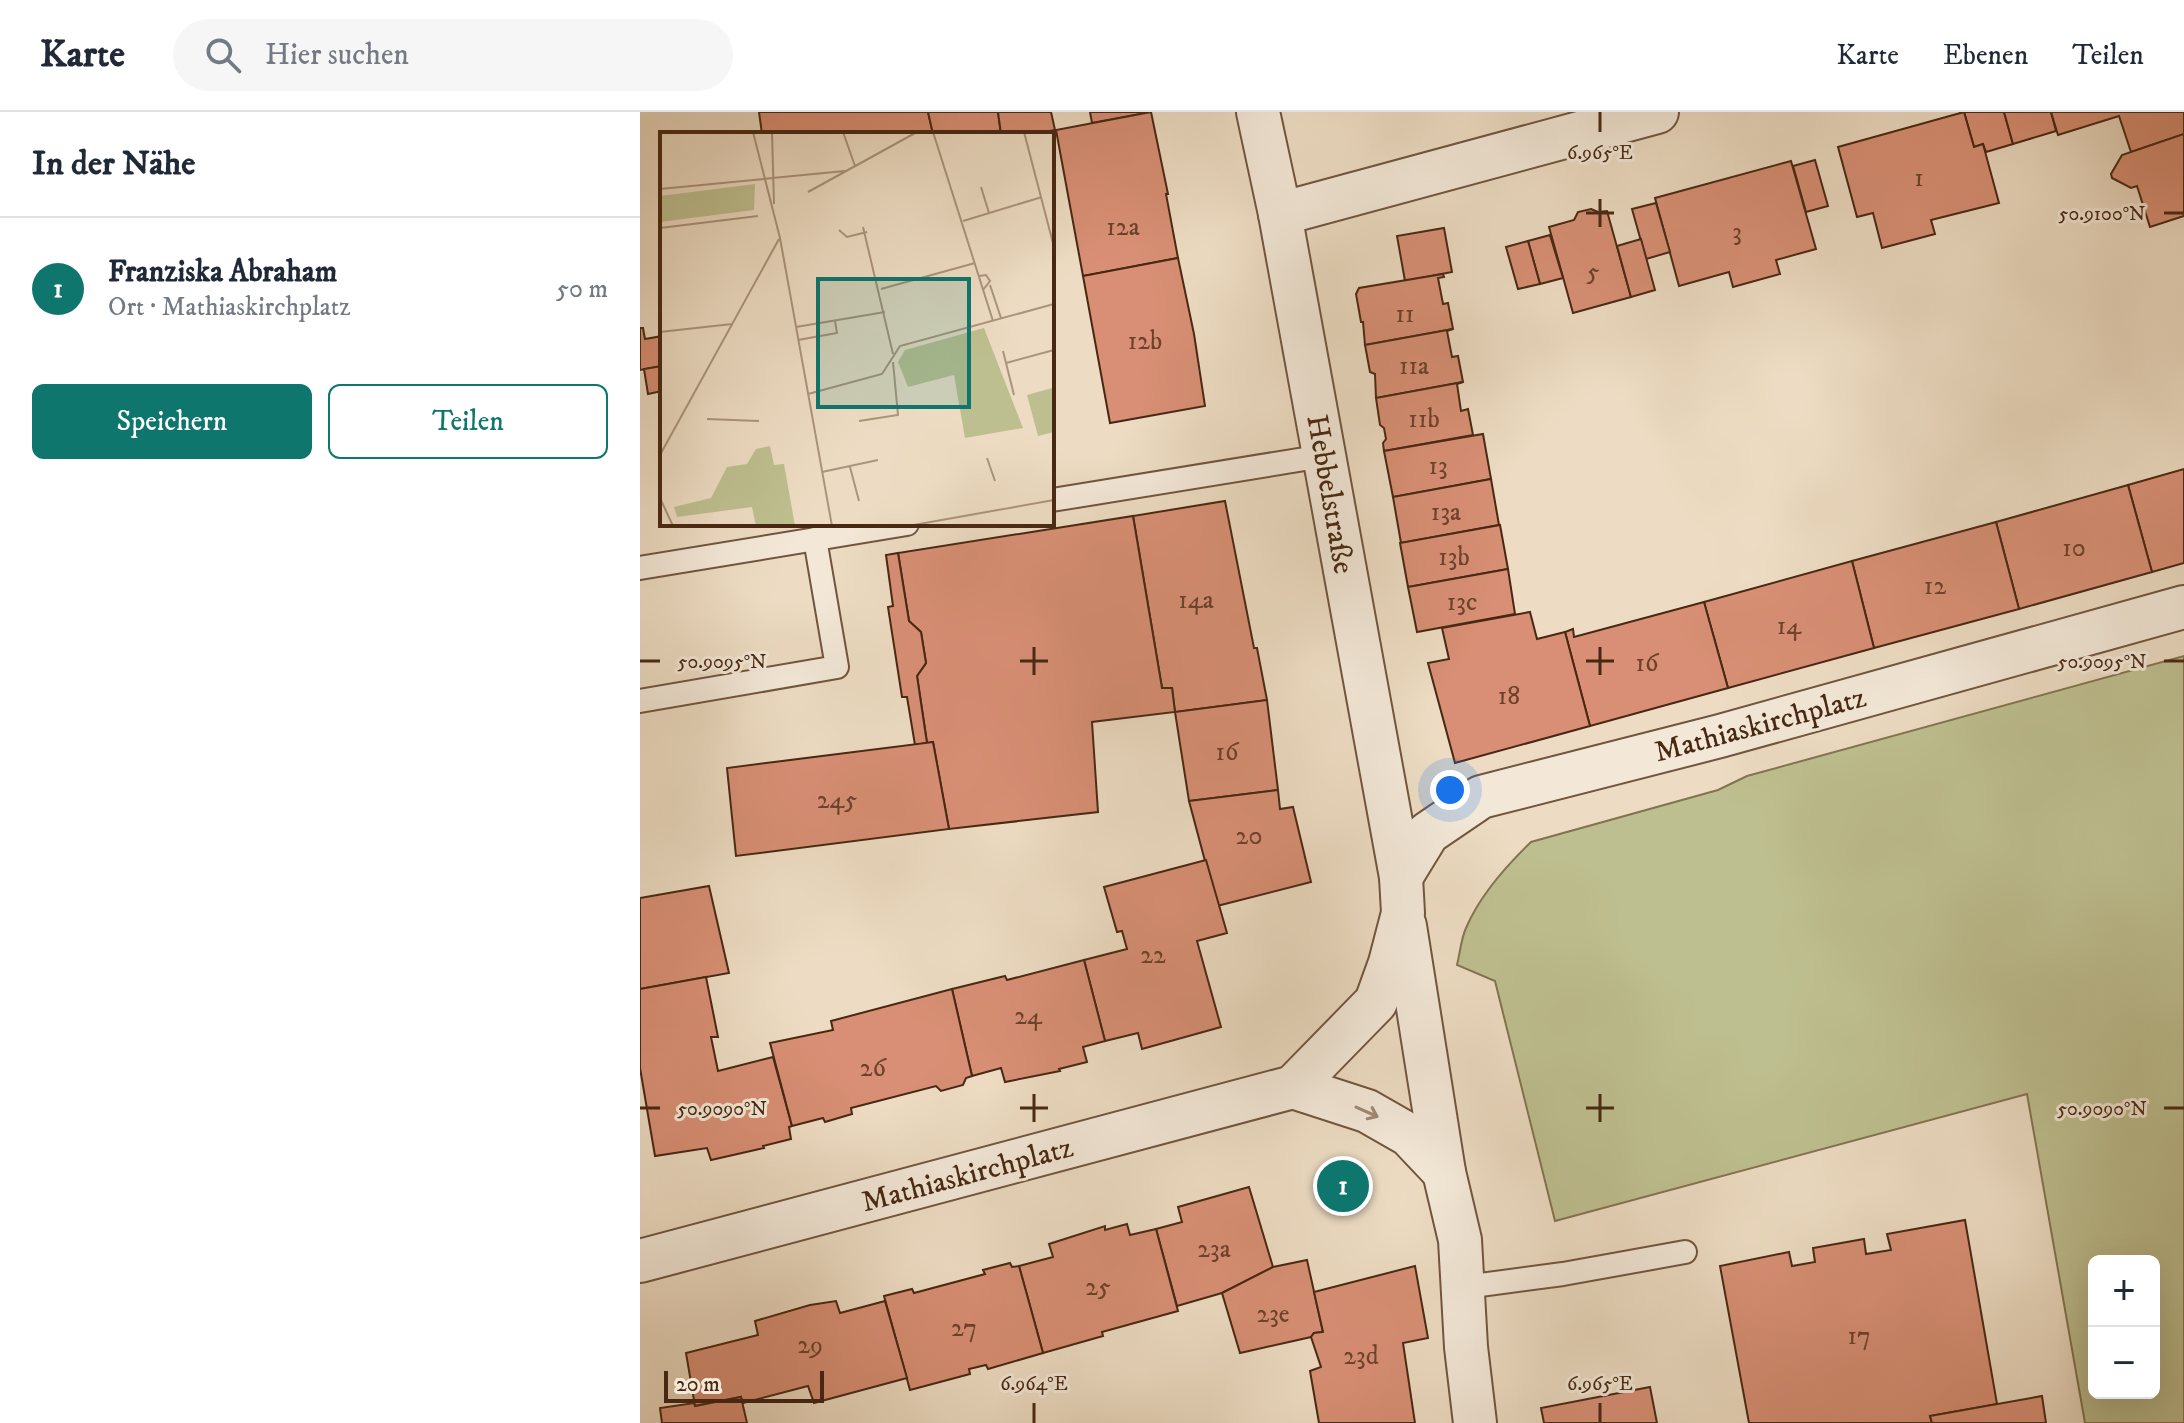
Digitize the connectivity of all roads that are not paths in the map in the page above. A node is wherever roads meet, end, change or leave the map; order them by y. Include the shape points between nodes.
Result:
1 (1258, 112) edge
2 (1657, 112) edge
3 (1280, 214) junction
4 (1323, 456) junction
5 (1054, 500) edge
6 (895, 526) edge
7 (815, 539) junction
8 (640, 568) edge
9 (2184, 607) edge
10 (640, 701) edge
11 (1402, 895) junction
12 (1293, 1087) junction
13 (1444, 1172) junction
14 (1685, 1252) dead end
15 (640, 1261) edge
16 (1465, 1287) junction
17 (1475, 1423) edge

1 - 3 street, Hebbelstraße
2 - 3 street
3 - 4 street, Hebbelstraße
4 - 5 lane
4 - 11 street, Hebbelstraße
6 - 7 lane
7 - 8 lane
7 - 10 lane via 837,667
9 - 11 street, Mathiaskirchplatz via 1481,797 1428,833
11 - 12 street, Mathiaskirchplatz via 1390,963 1376,1002
11 - 13 street
12 -> 13 street via 1367,1111 1409,1135
12 - 15 street, Mathiaskirchplatz
13 - 16 street
14 - 16 lane
16 - 17 street

